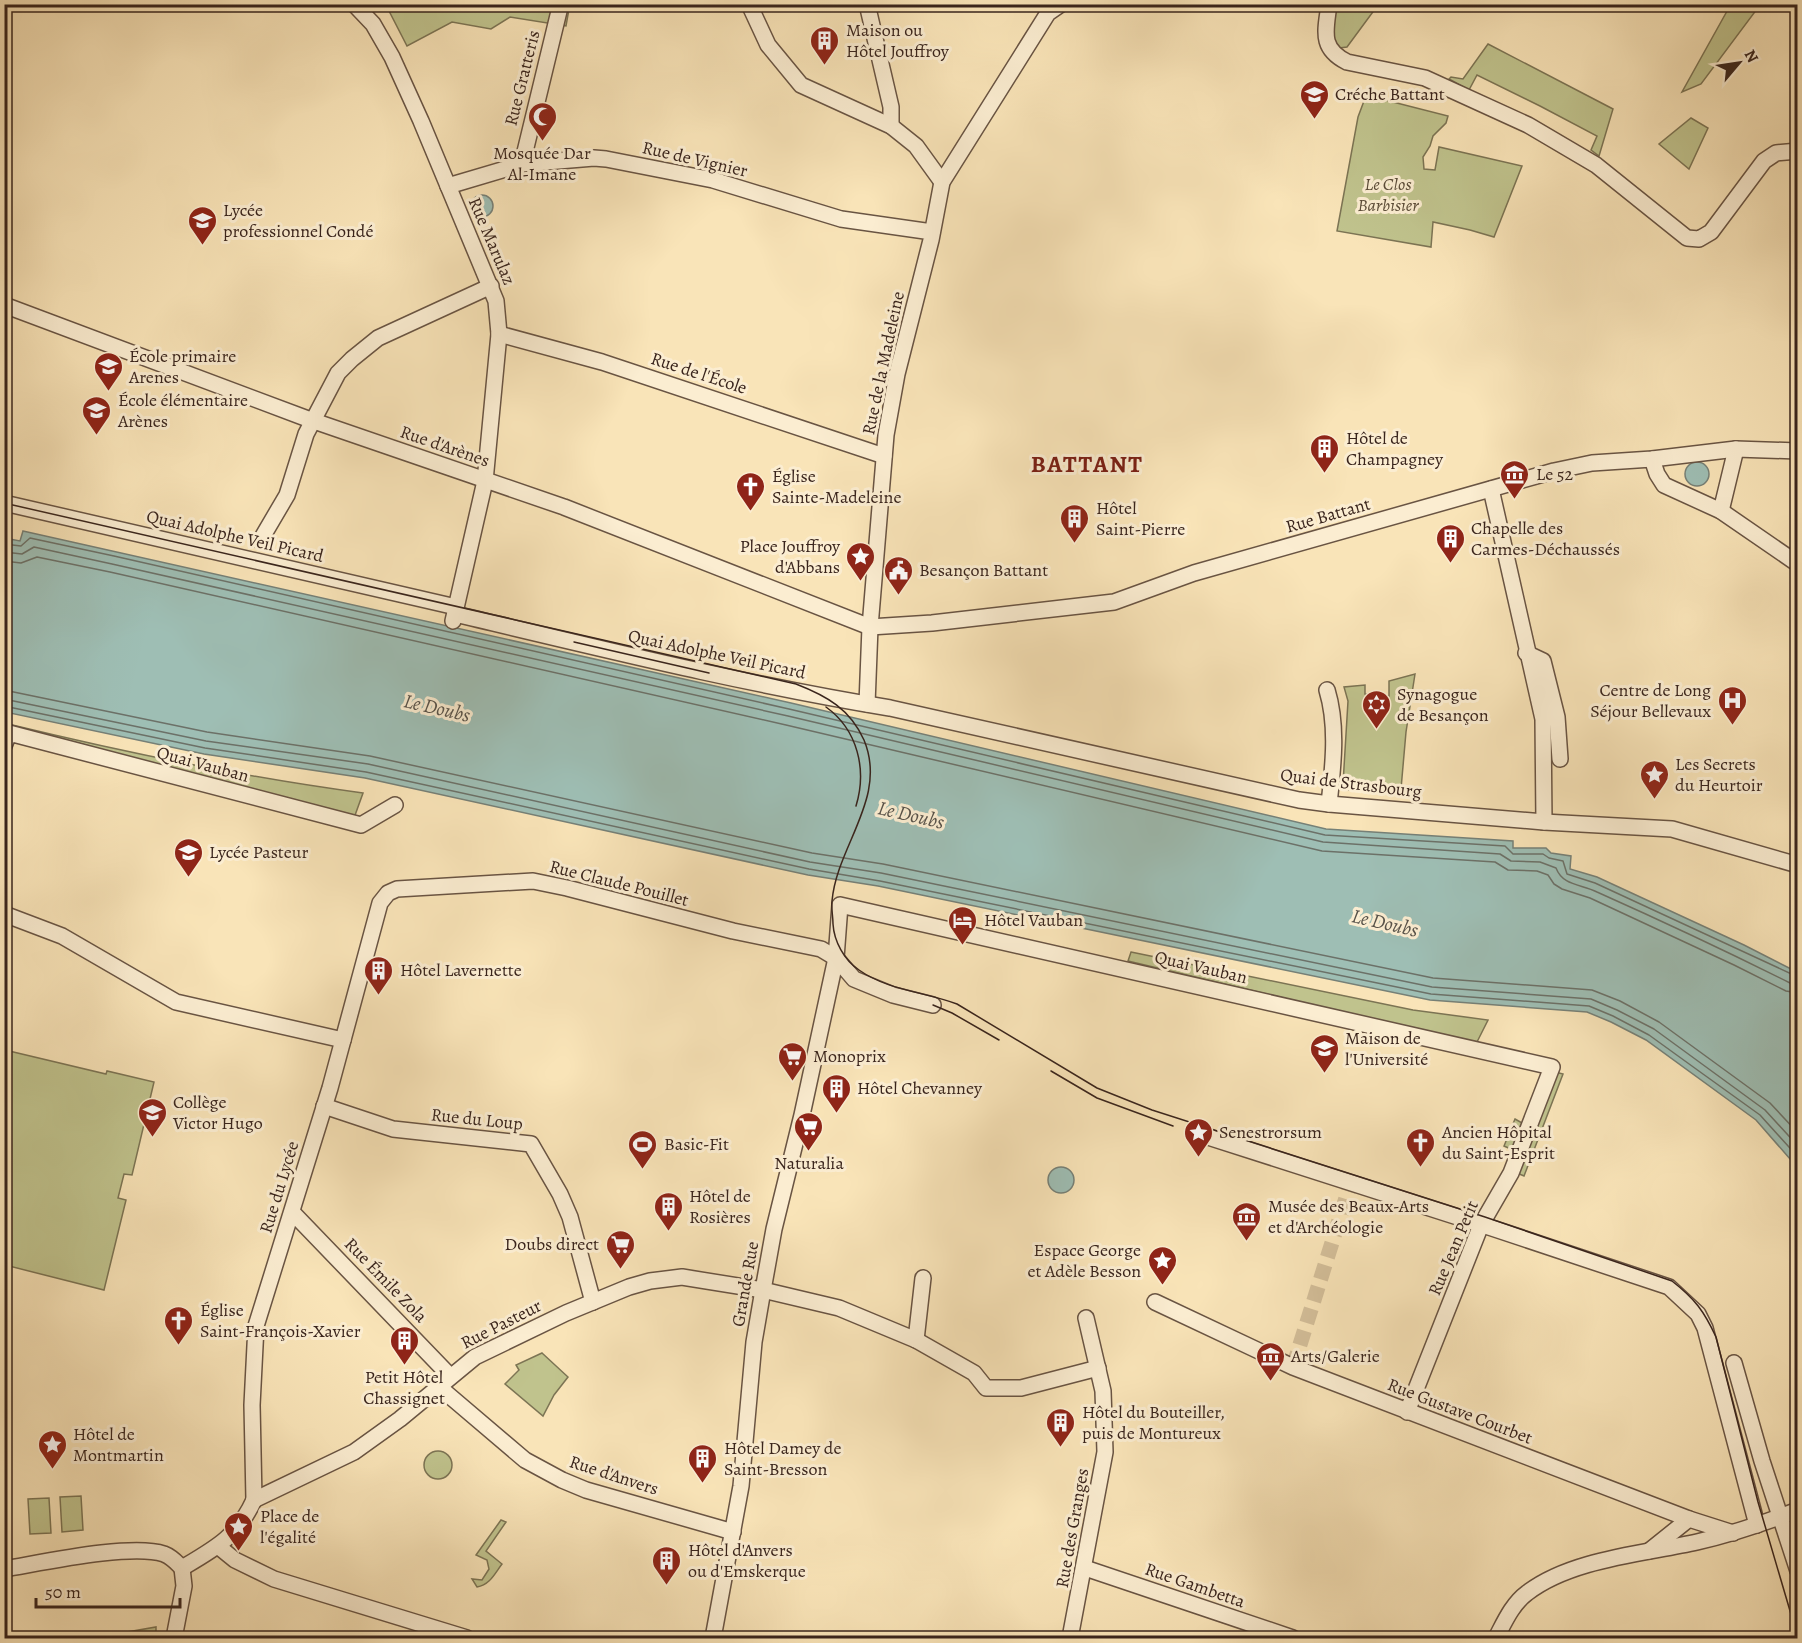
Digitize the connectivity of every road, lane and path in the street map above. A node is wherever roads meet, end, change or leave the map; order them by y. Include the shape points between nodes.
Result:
1 (354, 4) edge
2 (554, 4) edge
3 (749, 4) edge
4 (867, 4) edge
5 (1061, 4) edge
6 (1329, 4) edge
7 (891, 126) junction
8 (1797, 151) edge
9 (522, 164) junction
10 (942, 182) junction
11 (448, 186) junction
12 (932, 232) junction
13 (491, 286) junction
14 (5, 306) edge
15 (499, 334) junction
16 (313, 421) junction
17 (1736, 449) junction
18 (1797, 452) edge
19 (884, 456) junction
20 (1652, 459) junction
21 (485, 481) junction
22 (1491, 489) junction
23 (4, 503) edge
24 (1721, 511) junction
25 (260, 541) dead end
26 (1797, 564) edge
27 (454, 614) junction
28 (870, 627) junction
29 (1526, 653) junction
30 (1327, 690) dead end
31 (867, 704) junction
32 (4, 746) edge
33 (1560, 759) dead end
34 (1329, 804) junction
35 (395, 805) dead end
36 (1544, 822) junction
37 (1797, 865) edge
38 (387, 893) joint
39 (840, 905) joint
40 (4, 914) edge
41 (836, 958) junction
42 (933, 1005) dead end
43 (343, 1040) junction
44 (1552, 1067) joint
45 (324, 1106) junction
46 (1205, 1136) dead end
47 (293, 1213) junction
48 (1481, 1225) junction
49 (923, 1278) dead end
50 (763, 1290) junction
51 (593, 1302) junction
52 (1155, 1302) dead end
53 (1086, 1318) dead end
54 (916, 1340) junction
55 (1734, 1363) dead end
56 (1098, 1368) junction
57 (444, 1381) junction
58 (1407, 1412) junction
59 (254, 1500) junction
60 (1797, 1510) edge
61 (1780, 1517) junction
62 (1689, 1519) junction
63 (1757, 1525) junction
64 (733, 1532) junction
65 (1733, 1533) junction
66 (219, 1547) junction
67 (1647, 1553) junction
68 (182, 1568) junction
69 (1085, 1568) junction
70 (4, 1569) edge
71 (1797, 1571) edge
72 (174, 1638) edge
73 (467, 1638) edge
74 (713, 1638) edge
75 (1070, 1638) edge
76 (1293, 1638) edge
77 (1496, 1638) edge

1 - 11 street, Rue Marulaz via 373,24 392,57
2 - 9 street, Rue Gratteris via 560,7
3 - 7 street via 768,45 801,85
4 - 7 street via 891,107
5 - 10 street via 1048,13
6 - 8 street via 1327,43 1336,56 1347,62 1425,78 1528,125 1596,165 1687,238 1699,239 1711,231 1764,161 1776,153
7 - 10 street via 916,146
9 - 11 street, Rue de Vignier
9 - 12 street, Rue de Vignier via 606,159 713,180 841,219
10 - 12 street, Rue de la Madeleine
11 - 13 street, Rue Marulaz
12 - 19 street, Rue de la Madeleine via 897,374
13 - 15 street, Rue Marulaz
13 - 16 street via 378,338 338,373
14 - 16 street, Rue d'Arènes
15 - 19 street, Rue de l'École via 602,362
15 - 21 street, Rue Marulaz
16 - 21 street, Rue d'Arènes
16 - 25 street via 287,495
17 - 18 street, Rue Battant
17 - 20 street, Rue Battant
17 - 24 street
19 - 28 street, Rue de la Madeleine
20 - 22 street, Rue Battant via 1592,463
20 - 24 street via 1664,485
21 - 27 street, Rue Marulaz
21 - 28 street, Rue d'Arènes via 564,507
22 - 28 street, Rue Battant via 1194,573 1114,602
22 - 29 street
23 - 27 street, Quai Adolphe Veil Picard
24 - 26 street
27 - 31 street, Quai Adolphe Veil Picard
28 - 31 street
29 - 33 street via 1543,661 1557,717
29 - 36 street via 1543,719
30 - 34 street via 1333,709
31 - 34 street, Quai de Strasbourg
32 - 35 street, Quai Vauban via 9,733 361,825
34 - 36 street, Quai de Strasbourg
36 - 37 street, Quai de Strasbourg via 1672,829
38 - 41 street, Rue Claude Pouillet via 397,889 533,881 821,949
38 - 43 street, Rue du Lycée via 380,903
39 - 41 street, Grande Rue
39 - 44 street, Quai Vauban
40 - 43 street via 62,936 176,1002
41 - 42 street via 854,979
41 - 50 street, Grande Rue
43 - 45 street, Rue du Lycée
44 - 48 street, Rue Jean Petit via 1511,1173
45 - 47 street, Rue du Lycée
45 - 51 street, Rue du Loup via 393,1129 531,1144 570,1217
46 - 48 street
47 - 57 street, Rue Émile Zola
47 - 59 street, Rue du Lycée via 256,1326 252,1405
48 - 58 street, Rue Jean Petit
48 - 63 street via 1669,1287 1698,1314 1708,1337
49 - 54 street
50 - 51 street, Rue Pasteur via 682,1277 647,1282
50 - 54 street, Rue Pasteur via 839,1308
50 - 64 street, Grande Rue
51 - 57 street, Rue Pasteur via 475,1357
52 - 58 street, Rue Gustave Courbet via 1293,1367
53 - 56 street, Rue des Granges
54 - 56 street, Rue Pasteur via 974,1373 986,1388 1021,1388
55 - 61 street
56 - 69 street, Rue des Granges via 1103,1391 1105,1452
57 - 59 street, Rue Pasteur via 354,1452
57 - 64 street, Rue d'Anvers via 525,1460 562,1480
58 - 62 street, Rue Gustave Courbet
59 - 66 street via 236,1531
60 - 61 street
61 - 63 street
61 - 71 street
62 - 65 street, Rue Gustave Courbet
62 - 67 street
63 - 65 street
64 - 74 street, Grande Rue
65 - 67 street
66 - 68 street
66 - 73 street via 235,1560 274,1579
67 - 77 street via 1590,1564 1540,1584 1524,1595
68 - 70 street via 162,1553 140,1551
68 - 72 street via 184,1586
69 - 75 street, Rue des Granges
69 - 76 street, Rue Gambetta

